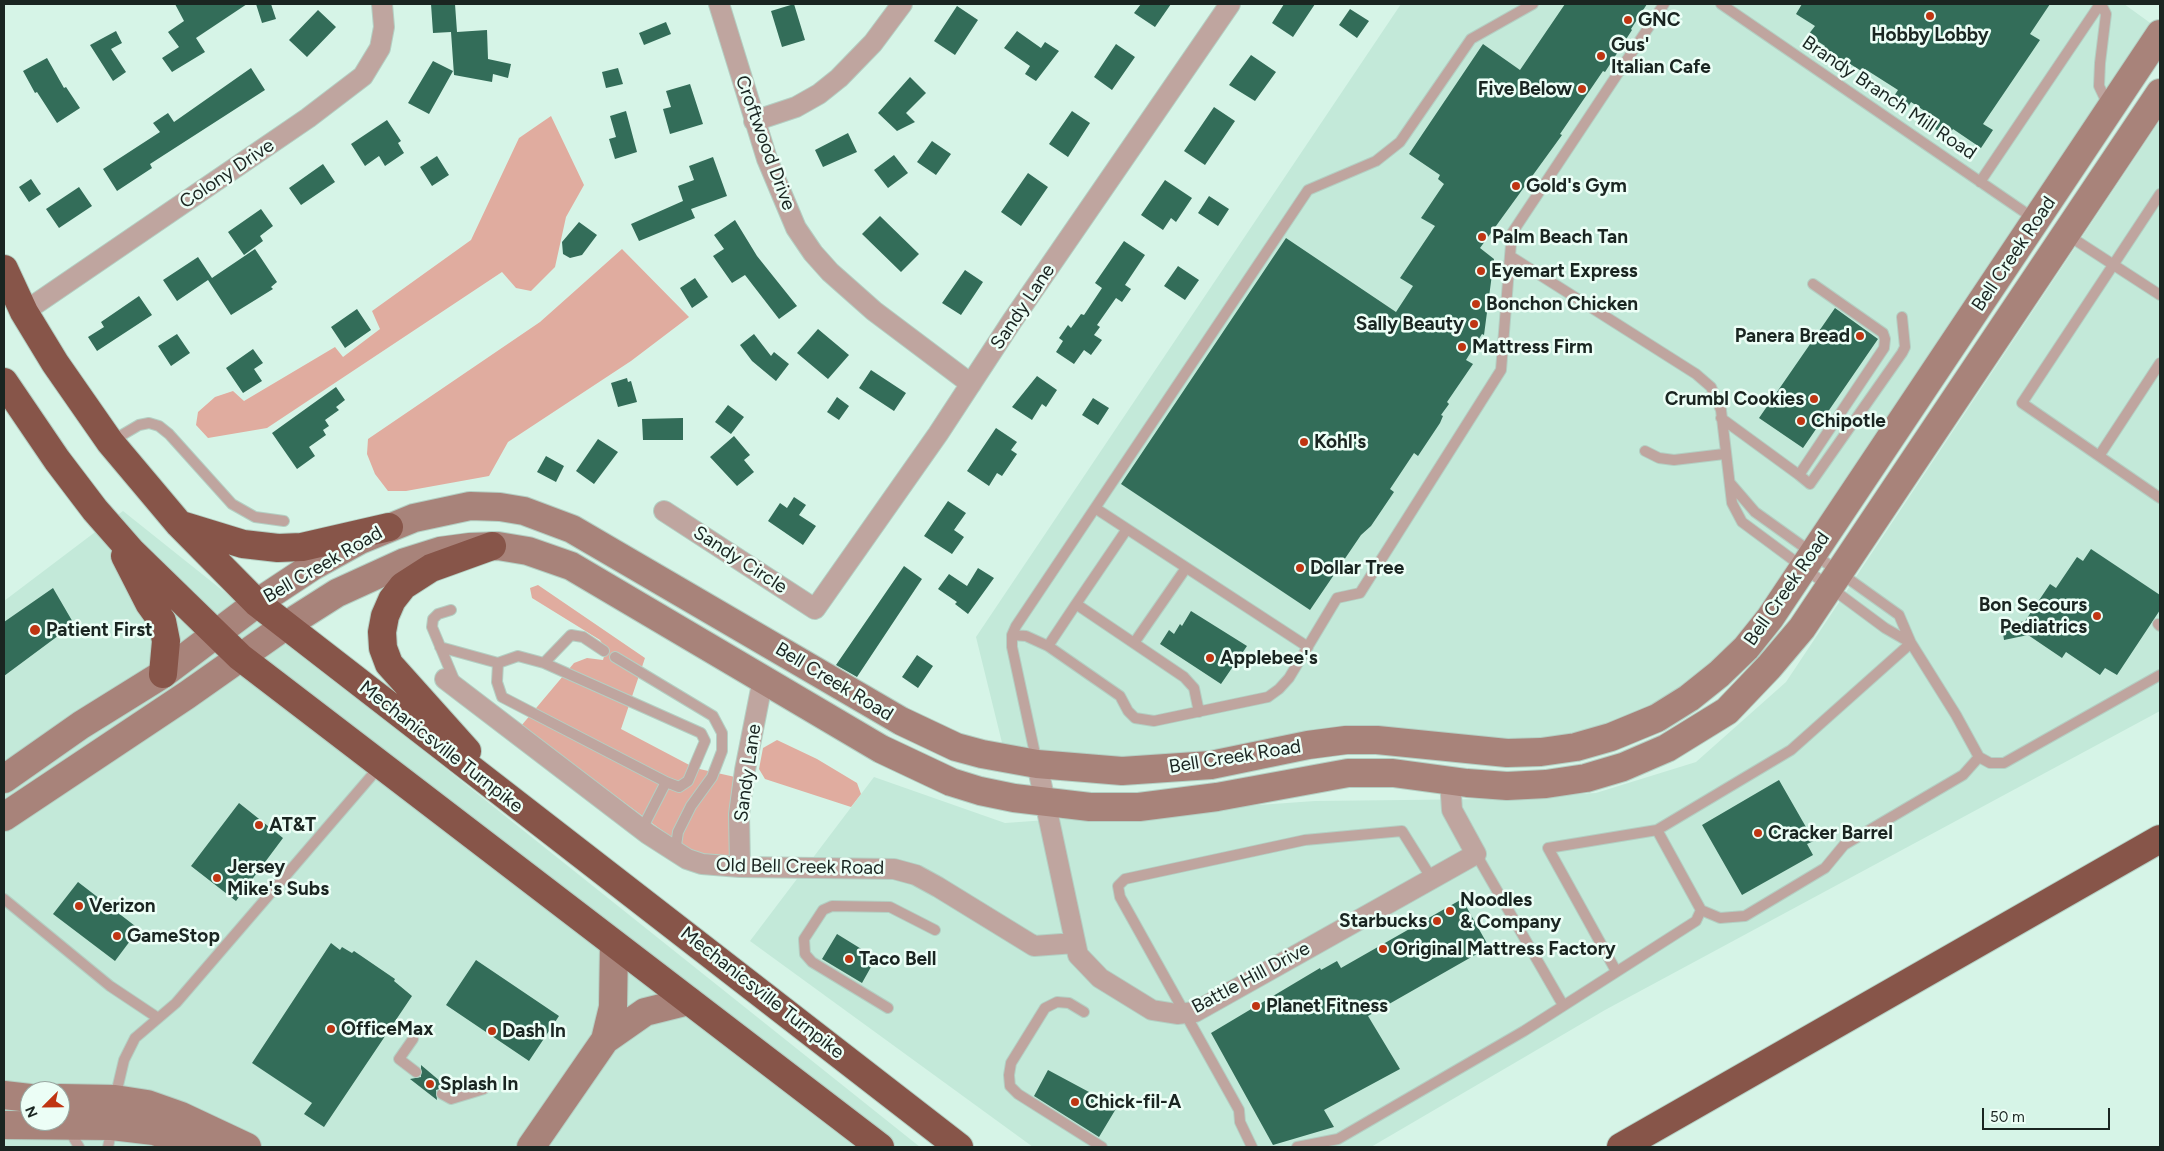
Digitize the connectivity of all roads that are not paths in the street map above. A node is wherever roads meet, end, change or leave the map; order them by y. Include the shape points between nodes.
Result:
1 (382, 4) edge
2 (719, 4) edge
3 (902, 4) edge
4 (1230, 4) edge
5 (1533, 4) edge
6 (1664, 4) edge
7 (1721, 4) edge
8 (2100, 4) edge
9 (2160, 34) edge
10 (2160, 93) edge
11 (2110, 110) junction
12 (754, 121) junction
13 (1980, 182) junction
14 (2160, 194) edge
15 (2037, 221) junction
16 (2066, 233) junction
17 (1510, 256) junction
18 (2114, 265) junction
19 (4, 269) edge
20 (1812, 284) dead end
21 (2160, 295) edge
22 (24, 312) junction
23 (1902, 317) dead end
24 (2160, 363) edge
25 (4, 382) edge
26 (971, 384) junction
27 (1721, 418) junction
28 (110, 442) junction
29 (1645, 451) dead end
30 (1724, 454) junction
31 (2099, 456) junction
32 (1800, 475) junction
33 (1727, 480) junction
34 (2160, 498) edge
35 (1095, 508) junction
36 (664, 511) dead end
37 (284, 521) dead end
38 (179, 524) junction
39 (389, 527) junction
40 (111, 528) junction
41 (1127, 529) junction
42 (492, 546) junction
43 (1809, 560) junction
44 (1186, 568) junction
45 (1834, 579) junction
46 (257, 603) junction
47 (1076, 604) junction
48 (814, 609) joint
49 (451, 610) dead end
50 (284, 626) junction
51 (215, 634) junction
52 (1012, 636) junction
53 (1134, 643) junction
54 (1911, 643) junction
55 (1048, 646) junction
56 (440, 647) junction
57 (1308, 647) junction
58 (604, 650) dead end
59 (240, 657) junction
60 (615, 658) dead end
61 (498, 663) junction
62 (544, 664) junction
63 (163, 674) junction
64 (2160, 675) edge
65 (763, 679) junction
66 (451, 683) joint
67 (1199, 712) junction
68 (1979, 757) junction
69 (1037, 764) junction
70 (381, 765) junction
71 (4, 779) edge
72 (1450, 780) junction
73 (666, 782) junction
74 (1046, 803) junction
75 (517, 806) junction
76 (4, 817) edge
77 (642, 830) junction
78 (1657, 830) junction
79 (2160, 839) edge
80 (675, 853) junction
81 (1476, 854) junction
82 (740, 867) junction
83 (1432, 879) junction
84 (4, 899) edge
85 (1701, 910) junction
86 (935, 930) dead end
87 (1076, 943) junction
88 (614, 944) junction
89 (1616, 971) junction
90 (689, 1000) junction
91 (1564, 1005) junction
92 (888, 1008) dead end
93 (1084, 1012) dead end
94 (1186, 1013) junction
95 (158, 1018) junction
96 (413, 1039) dead end
97 (605, 1040) junction
98 (772, 1065) junction
99 (416, 1072) dead end
100 (484, 1089) dead end
101 (442, 1094) dead end
102 (893, 1094) junction
103 (4, 1096) edge
104 (20, 1097) edge
105 (70, 1102) edge
106 (113, 1119) edge
107 (4, 1125) edge
108 (73, 1136) edge
109 (200, 1147) edge
110 (247, 1147) edge
111 (531, 1147) edge
112 (869, 1147) edge
113 (880, 1147) edge
114 (959, 1147) edge
115 (967, 1147) edge
116 (1102, 1147) edge
117 (1252, 1147) edge
118 (1297, 1147) edge
119 (1621, 1147) edge

1 - 22 street, Colony Drive via 384,27 380,48 363,76 308,118
2 - 12 street, Croftwood Drive
3 - 12 street via 839,78 819,94 796,107
4 - 26 street, Sandy Lane
5 - 35 lane via 1471,38 1400,142 1376,161 1308,190
6 - 17 lane via 1512,233
7 - 13 lane, Brandy Branch Mill Road
8 - 11 lane via 2106,14 2099,86
8 - 13 lane
9 - 11 main road, Bell Creek Road
10 - 16 main road, Bell Creek Road
11 - 15 main road, Bell Creek Road
12 - 26 street, Croftwood Drive via 781,196 796,228 813,253 874,311
13 - 15 lane, Brandy Branch Mill Road
14 - 18 lane
15 - 43 main road, Bell Creek Road
16 - 18 lane
16 - 45 main road, Bell Creek Road
17 - 27 lane via 1696,374 1711,387
17 - 57 lane via 1501,370 1360,593 1338,598
18 - 21 lane
18 - 31 lane via 2022,403
19 - 22 highway, Mechanicsville Turnpike
20 - 32 lane via 1883,333 1885,339 1884,348
22 - 28 highway, Mechanicsville Turnpike
23 - 32 lane via 1905,347 1902,353 1810,484
24 - 31 lane
25 - 40 highway via 57,460
26 - 48 street, Sandy Lane
27 - 30 lane
27 - 32 lane
28 - 37 lane via 139,425 159,426 232,504 255,517
28 - 38 highway, Mechanicsville Turnpike
29 - 30 lane via 1659,458 1674,460
30 - 33 lane
31 - 34 lane
33 - 43 lane via 1748,505
33 - 43 lane via 1732,503 1742,522
35 - 41 lane
35 - 52 lane
36 - 48 street, Sandy Circle
38 - 39 highway via 244,544 278,548 302,547
38 - 46 highway, Mechanicsville Turnpike
39 - 46 main road, Bell Creek Road via 337,552
39 - 69 main road, Bell Creek Road via 470,506 500,507 549,519 598,542 932,737 982,754
40 - 51 highway
40 - 63 highway via 149,603 162,620 166,641
41 - 44 lane
41 - 47 lane
42 - 50 main road, Bell Creek Road via 440,551 405,562 337,593
42 - 65 main road, Bell Creek Road via 528,551 571,566
42 - 75 highway via 431,568 403,586 385,616 383,648 389,664 399,676
43 - 45 lane
43 - 45 lane
43 - 69 main road, Bell Creek Road via 1746,648 1697,692 1657,718 1576,747 1507,753 1354,740 1165,769 1122,771
44 - 53 lane
44 - 57 lane
45 - 54 lane via 1885,628
45 - 54 lane via 1899,615
45 - 72 main road, Bell Creek Road via 1802,628 1727,711 1667,748 1623,767 1586,778 1546,784 1506,786
46 - 50 highway, Mechanicsville Turnpike
46 - 51 main road, Bell Creek Road
47 - 53 lane
47 - 55 lane
49 - 56 lane via 438,614 433,620 432,627
50 - 59 main road, Bell Creek Road
50 - 75 highway, Mechanicsville Turnpike
51 - 59 highway
51 - 63 main road, Bell Creek Road
52 - 55 lane via 1026,636
52 - 69 lane
53 - 67 lane via 1184,677 1194,688
54 - 68 lane
54 - 78 lane via 1791,750
55 - 67 lane via 1120,696 1136,718 1154,721
56 - 61 lane
56 - 66 lane
57 - 67 lane via 1289,678 1268,697
58 - 62 lane via 583,637 571,635
59 - 70 highway
59 - 76 main road, Bell Creek Road
60 - 80 lane via 713,716 722,733 722,751 712,777 691,806 678,832
61 - 62 lane via 518,656
61 - 73 lane via 497,682 502,696
62 - 73 lane via 702,733 705,741 688,782 679,787
63 - 71 main road, Bell Creek Road via 81,725
64 - 68 lane via 2004,763 1990,763
65 - 74 main road, Bell Creek Road via 881,749 951,782 980,791
65 - 82 street, Sandy Lane via 740,805
66 - 77 street, Old Bell Creek Road
68 - 85 lane via 1963,775 1844,845 1825,868 1745,916 1720,918
69 - 74 street, Battle Hill Drive
70 - 88 highway
70 - 95 lane via 176,1003
72 - 74 main road, Bell Creek Road via 1393,773 1348,773 1172,804 1090,807
72 - 81 street via 1452,810
73 - 77 lane
74 - 87 street, Battle Hill Drive
75 - 102 highway, Mechanicsville Turnpike
77 - 80 street, Old Bell Creek Road
78 - 85 lane
78 - 89 lane via 1548,848
79 - 119 highway
80 - 82 street, Old Bell Creek Road via 702,864
81 - 83 street, Battle Hill Drive
81 - 91 lane
82 - 87 street, Old Bell Creek Road via 894,869 938,886 1034,946
83 - 94 street, Battle Hill Drive via 1195,1012
83 - 94 lane via 1402,831 1305,840 1124,880 1118,886 1120,897
84 - 95 lane via 110,986
85 - 89 lane via 1696,921
86 - 92 lane via 890,906 832,906 823,910 804,939 805,954 812,962
87 - 94 street, Battle Hill Drive via 1078,955 1100,978 1152,1010
88 - 90 highway
88 - 97 main road via 613,1007
89 - 91 lane
90 - 97 main road via 645,1012
90 - 98 highway
91 - 118 lane via 1338,1139
93 - 116 lane via 1070,1003 1057,1002 1045,1008 1011,1063 1010,1086
94 - 117 lane via 1238,1110
95 - 106 lane via 135,1038 128,1049 119,1076
96 - 99 lane via 399,1059
97 - 111 main road
98 - 112 highway
98 - 113 highway
100 - 101 lane via 451,1099
102 - 114 highway, Mechanicsville Turnpike
102 - 115 highway
103 - 104 main road
105 - 106 main road
106 - 108 main road
106 - 109 main road
106 - 110 main road via 147,1104
107 - 108 main road

